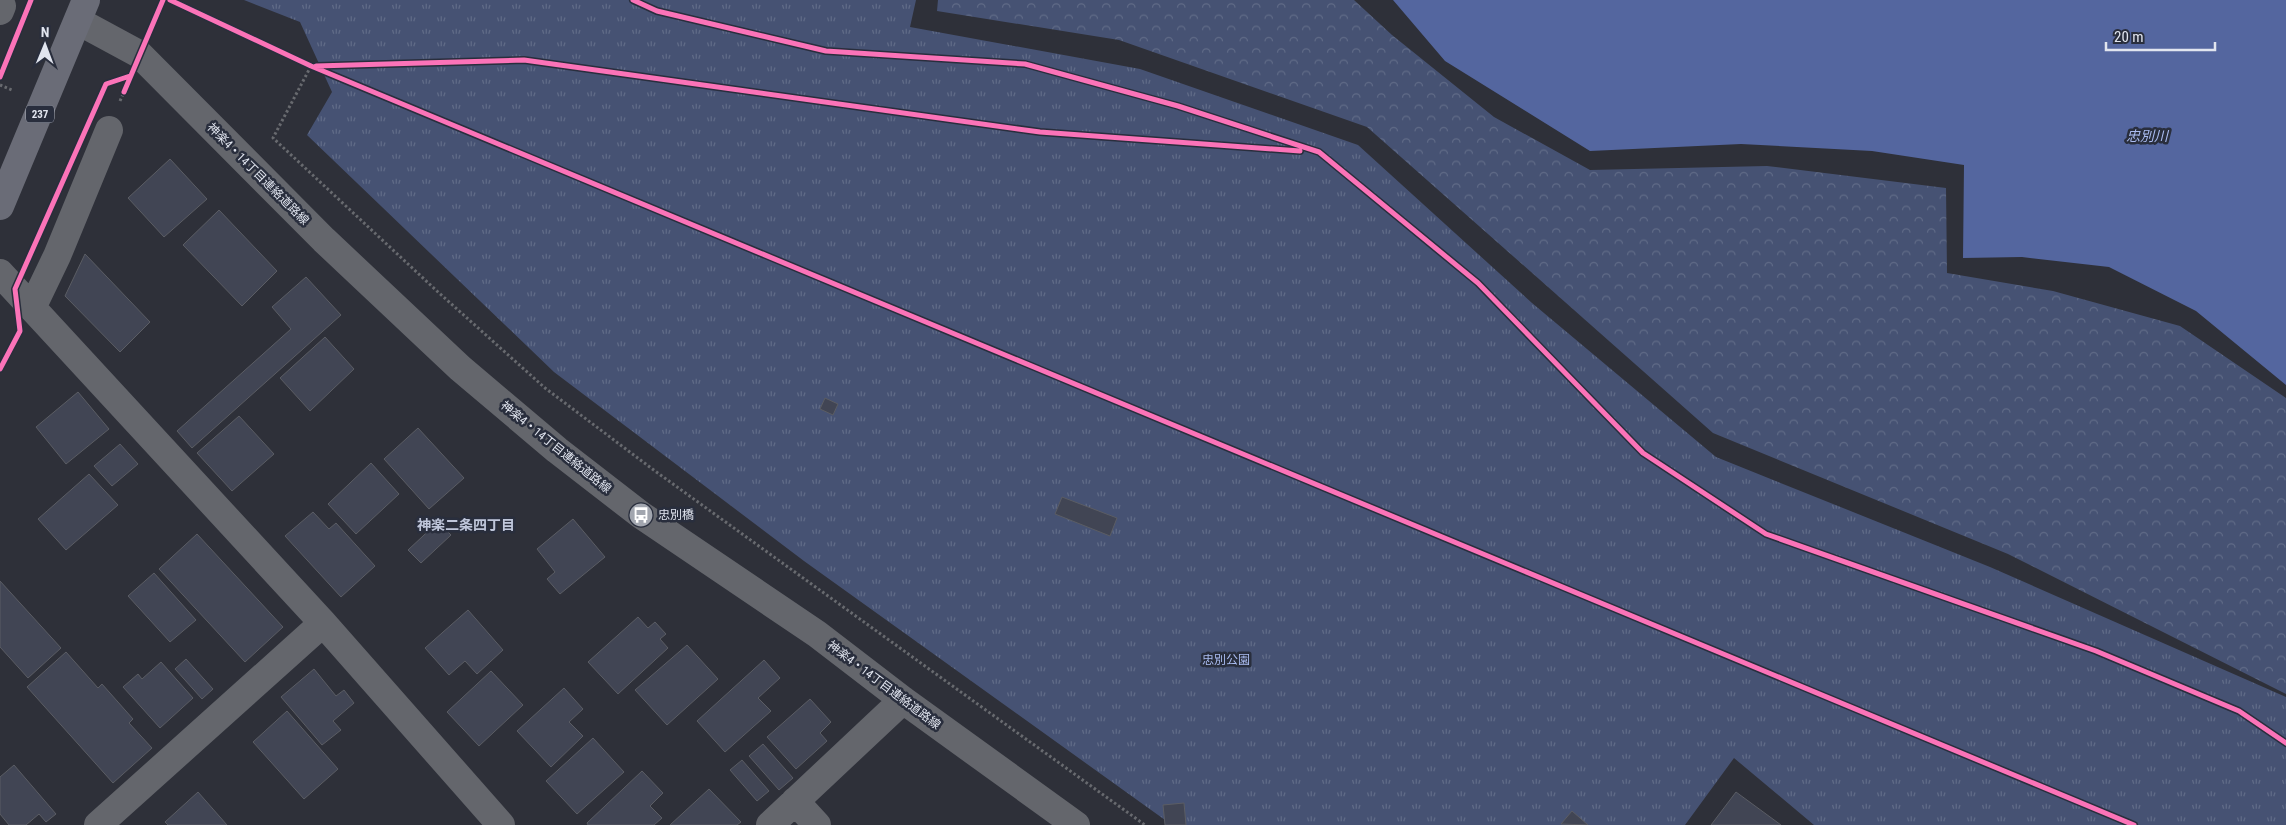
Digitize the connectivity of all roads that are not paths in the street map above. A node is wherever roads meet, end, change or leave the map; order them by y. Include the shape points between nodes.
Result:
1 (82, 10) edge
2 (108, 130) dead end
3 (0, 206) edge
4 (0, 273) edge
5 (32, 308) junction
6 (323, 623) junction
7 (903, 700) junction
8 (795, 801) junction
9 (98, 825) edge
10 (501, 825) edge
11 (770, 825) edge
12 (817, 825) edge
13 (1076, 825) edge

1 - 3 highway, 237
1 - 7 street, 神楽4・14丁目連絡道路線 via 139,54 338,254 460,368 641,515 817,634
2 - 5 street via 57,256
4 - 5 street
5 - 6 street
6 - 9 street
6 - 10 street
7 - 8 street
7 - 13 street, 神楽4・14丁目連絡道路線
8 - 11 street
8 - 12 street

